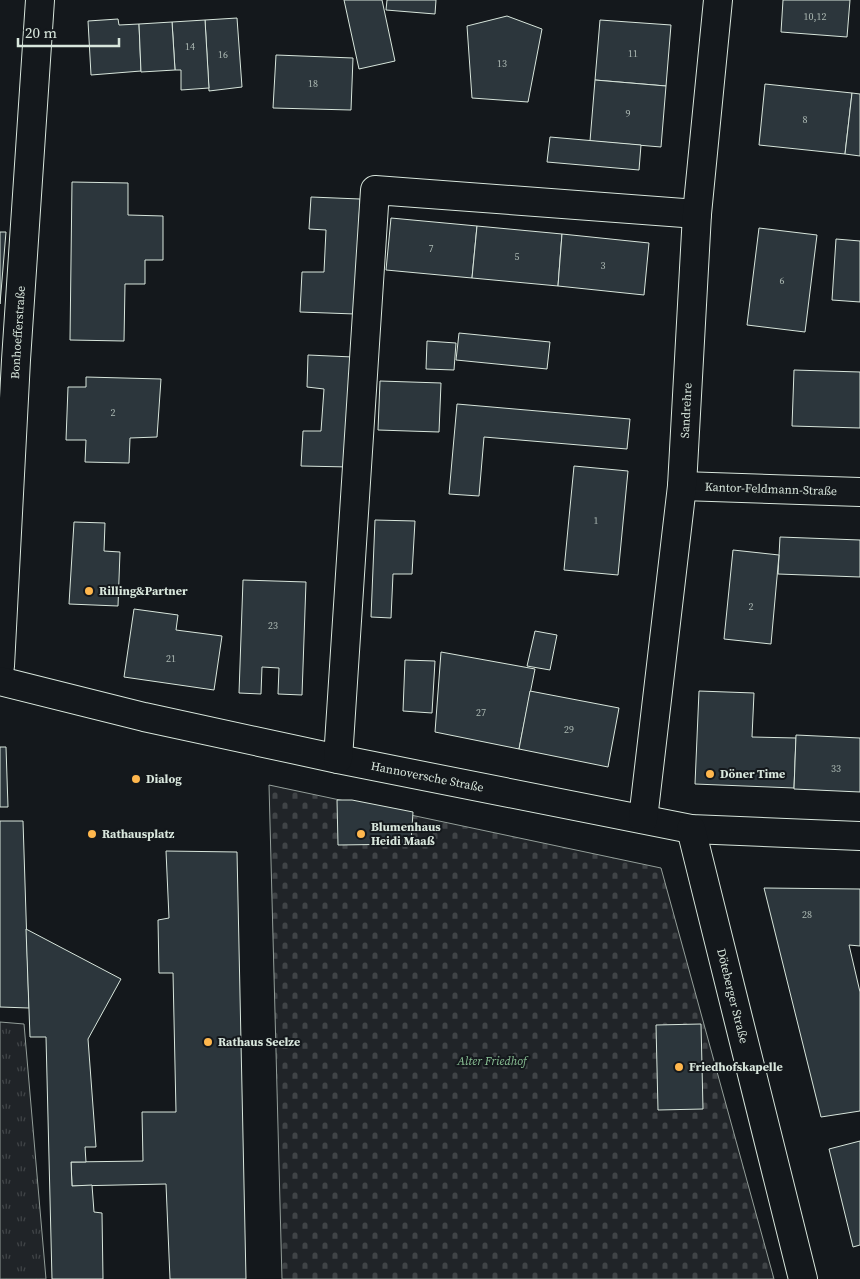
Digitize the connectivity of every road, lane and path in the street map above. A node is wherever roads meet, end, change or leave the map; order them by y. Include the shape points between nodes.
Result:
1 (40, 0) edge
2 (718, 0) edge
3 (697, 214) junction
4 (682, 486) junction
5 (860, 492) edge
6 (0, 666) edge
7 (0, 682) edge
8 (338, 759) junction
9 (643, 819) junction
10 (691, 829) junction
11 (860, 836) edge
12 (803, 1279) edge

1 - 6 street, Bonhoefferstraße
2 - 3 street, Sandrehre
3 - 4 street, Sandrehre
3 - 8 street via 376,190
4 - 5 street, Kantor-Feldmann-Straße
4 - 9 street, Sandrehre
7 - 8 street, Hannoversche Straße
8 - 9 street, Hannoversche Straße
9 - 10 street, Hannoversche Straße
10 - 11 street, Hannoversche Straße
10 - 12 street, Döteberger Straße

